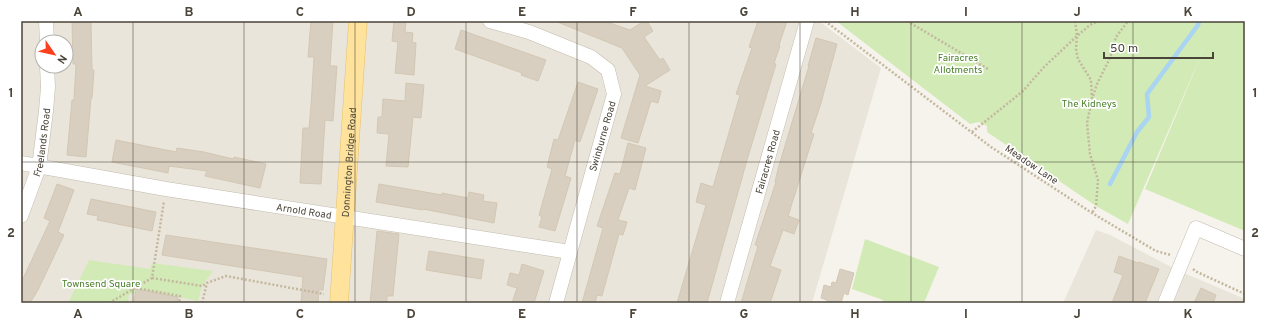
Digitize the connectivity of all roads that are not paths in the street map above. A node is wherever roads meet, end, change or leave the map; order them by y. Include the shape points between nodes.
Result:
1 (46, 21) edge
2 (358, 21) edge
3 (490, 21) edge
4 (807, 21) edge
5 (47, 34) edge
6 (47, 74) edge
7 (21, 163) edge
8 (39, 167) junction
9 (21, 216) edge
10 (345, 217) junction
11 (1245, 249) edge
12 (570, 252) junction
13 (334, 299) edge
14 (556, 303) edge
15 (727, 303) edge
16 (1165, 303) edge

1 - 5 street
2 - 10 main road, Donnington Bridge Road
3 - 12 street, Swinburne Road via 529,32 591,57 608,70 614,94
4 - 15 street, Fairacres Road
6 - 8 street, Freelands Road
7 - 8 street, Arnold Road
8 - 9 street, Freelands Road
8 - 10 street, Arnold Road
10 - 12 street, Arnold Road
10 - 13 main road, Donnington Bridge Road
11 - 16 street via 1196,228
12 - 14 street, Swinburne Road

